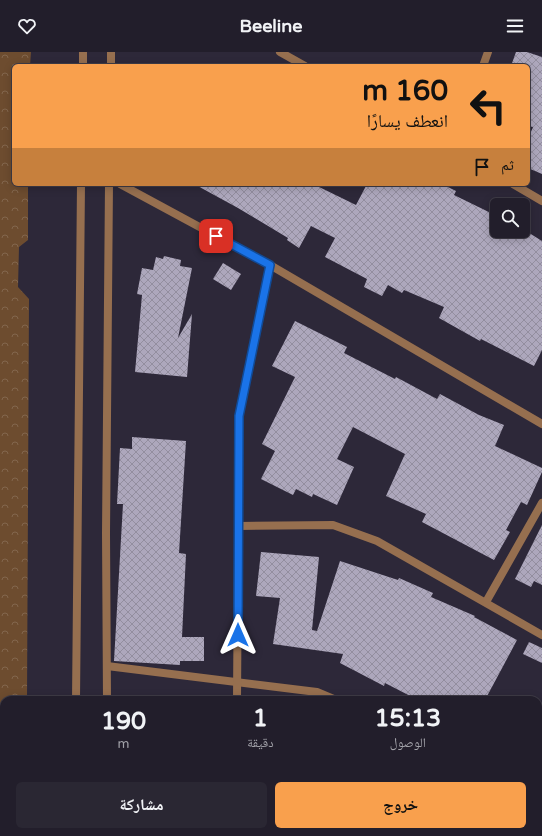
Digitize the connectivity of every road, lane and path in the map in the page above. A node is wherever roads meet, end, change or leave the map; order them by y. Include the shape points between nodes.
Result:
1 (83, 52) edge
2 (111, 52) edge
3 (280, 52) edge
4 (488, 52) edge
5 (83, 64) edge
6 (111, 64) edge
7 (301, 64) edge
8 (484, 64) edge
9 (82, 186) edge
10 (109, 186) edge
11 (124, 186) edge
12 (516, 186) edge
13 (542, 201) edge
14 (270, 265) junction
15 (542, 424) edge
16 (542, 503) edge
17 (238, 526) junction
18 (486, 602) junction
19 (542, 635) edge
20 (107, 666) junction
21 (238, 682) junction
22 (76, 696) edge
23 (107, 696) edge
24 (237, 696) edge
25 (326, 696) edge

1 - 5 street
2 - 6 street
3 - 7 street
4 - 8 street
9 - 22 street
10 - 20 street
11 - 14 street
12 - 13 street
14 - 15 street
14 - 17 street via 239,416
16 - 18 street
17 - 18 street via 334,525 377,541
17 - 21 street
18 - 19 street
20 - 21 street
20 - 23 street
21 - 24 street
21 - 25 street via 317,692

